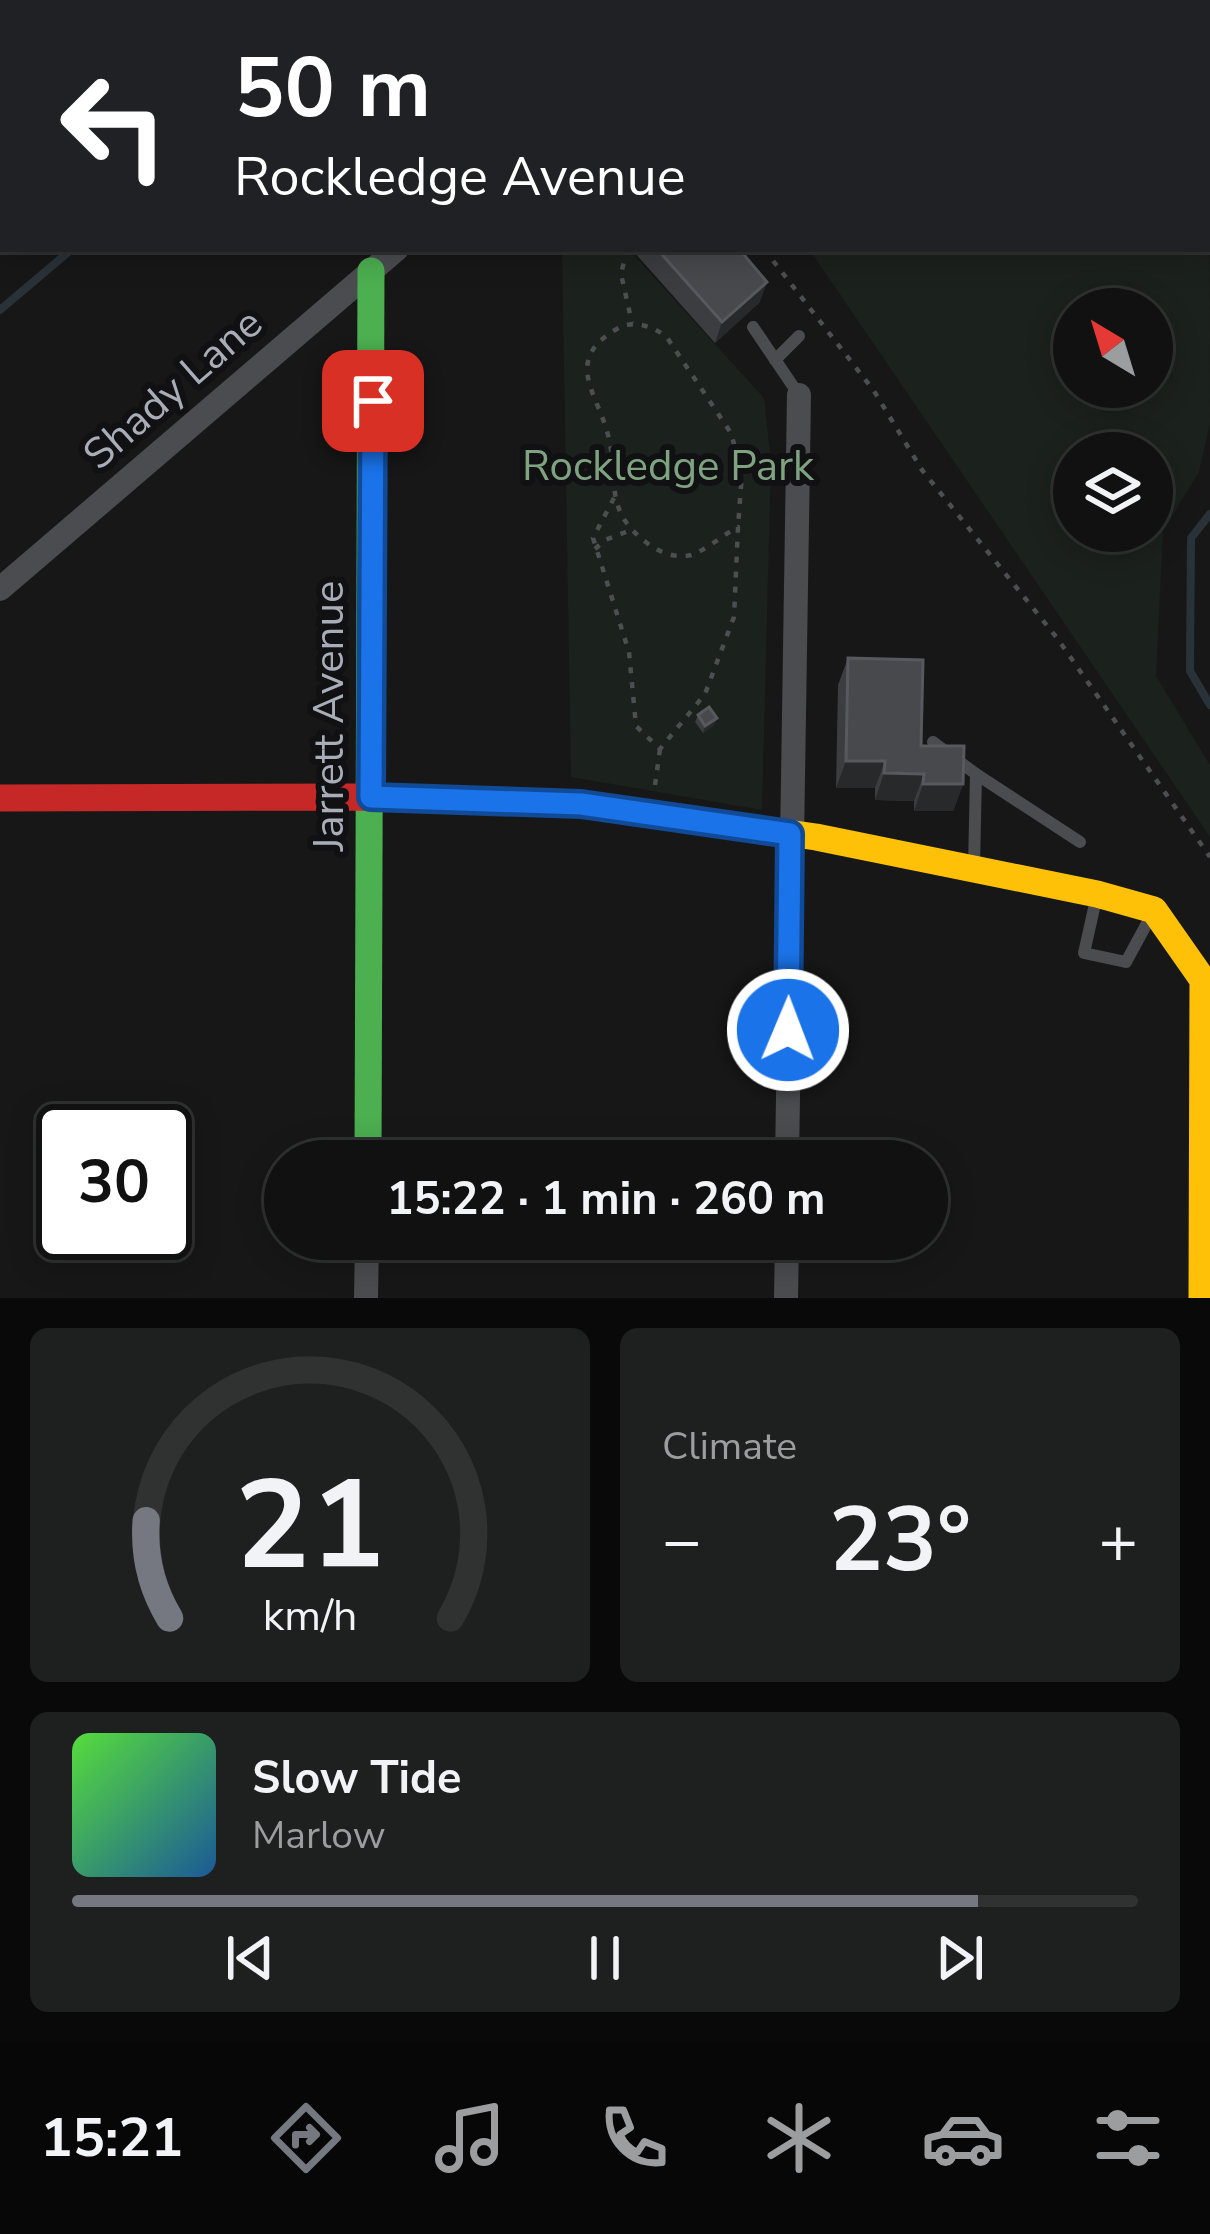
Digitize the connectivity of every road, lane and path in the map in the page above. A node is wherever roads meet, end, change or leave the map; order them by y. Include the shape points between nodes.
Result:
1 (393, 252) edge
2 (626, 252) edge
3 (766, 252) edge
4 (371, 271) junction
5 (632, 323) junction
6 (753, 327) dead end
7 (799, 336) dead end
8 (775, 360) junction
9 (799, 395) joint
10 (614, 498) junction
11 (738, 527) junction
12 (631, 530) junction
13 (596, 549) junction
14 (0, 589) edge
15 (933, 742) edge
16 (976, 774) junction
17 (0, 797) edge
18 (371, 797) junction
19 (790, 834) junction
20 (1080, 842) dead end
21 (1210, 857) edge
22 (974, 868) junction
23 (1097, 894) junction
24 (1154, 910) junction
25 (368, 1140) edge
26 (788, 1140) edge
27 (367, 1260) edge
28 (787, 1260) edge
29 (367, 1298) edge
30 (786, 1298) edge
31 (1202, 1298) edge

1 - 4 street, Shady Lane
2 - 5 path via 621,274
3 - 21 path via 874,391 922,470 1057,638
4 - 14 street, Shady Lane
4 - 18 street, Jarrett Avenue
5 - 10 path via 599,340 587,359 608,435
5 - 11 path via 666,335 731,433 742,473
6 - 8 lane
7 - 8 lane
8 - 9 lane
9 - 19 street
10 - 12 path
10 - 13 path via 593,538
11 - 12 path via 693,555 673,556
11 - 13 path via 734,616 705,694 660,749 636,726 628,652
12 - 13 path
15 - 16 lane
16 - 20 lane
16 - 22 lane
17 - 18 street
18 - 19 street via 581,804
18 - 25 street, Jarrett Avenue
19 - 22 street
19 - 26 street
22 - 23 street
23 - 24 street
23 - 24 lane via 1084,953 1126,962
24 - 31 street via 1203,980
27 - 29 street
28 - 30 street

